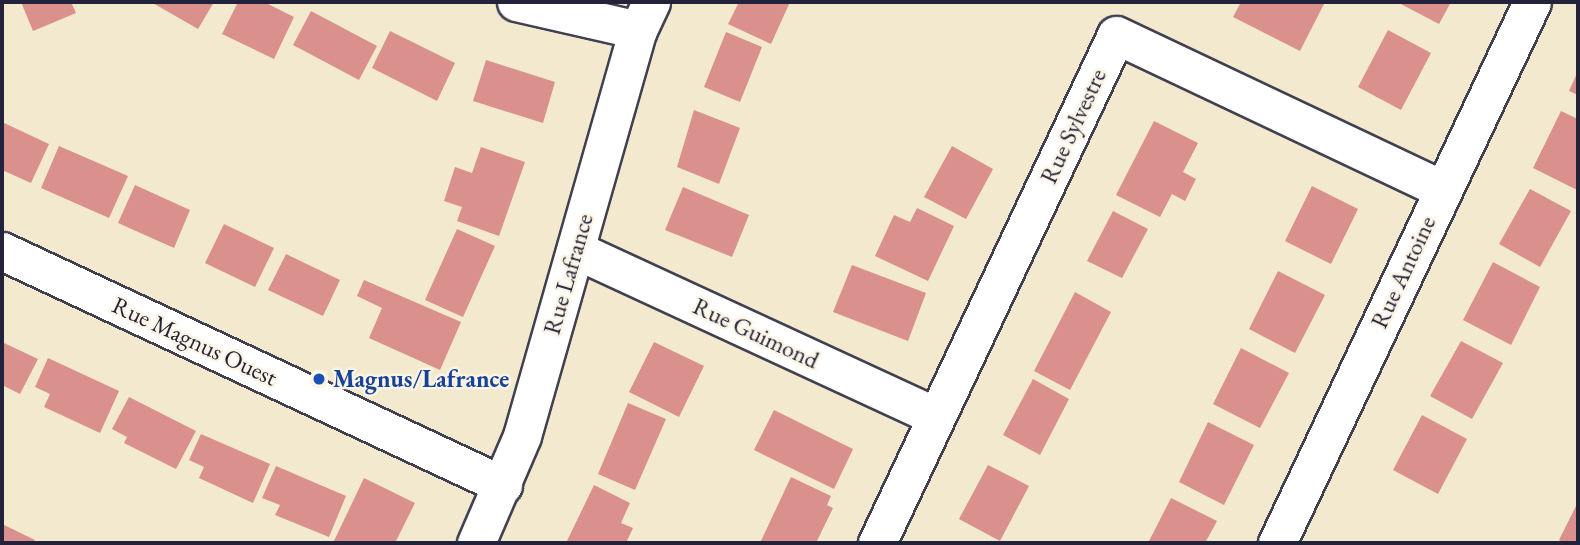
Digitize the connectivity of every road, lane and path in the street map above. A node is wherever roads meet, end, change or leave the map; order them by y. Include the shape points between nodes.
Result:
1 (516, 2) edge
2 (1532, 2) edge
3 (644, 16) edge
4 (1442, 189) junction
5 (576, 250) junction
6 (2, 251) edge
7 (936, 416) junction
8 (503, 485) junction
9 (476, 543) edge
10 (877, 543) edge
11 (1277, 543) edge

1 - 3 street
2 - 4 street, Rue Antoine
3 - 5 street, Rue Lafrance
4 - 7 street, Rue Sylvestre via 1116,35
4 - 11 street, Rue Antoine
5 - 7 street, Rue Guimond
5 - 8 street, Rue Lafrance
6 - 8 street, Rue Magnus Ouest
7 - 10 street, Rue Sylvestre
8 - 9 street, Rue Lafrance

